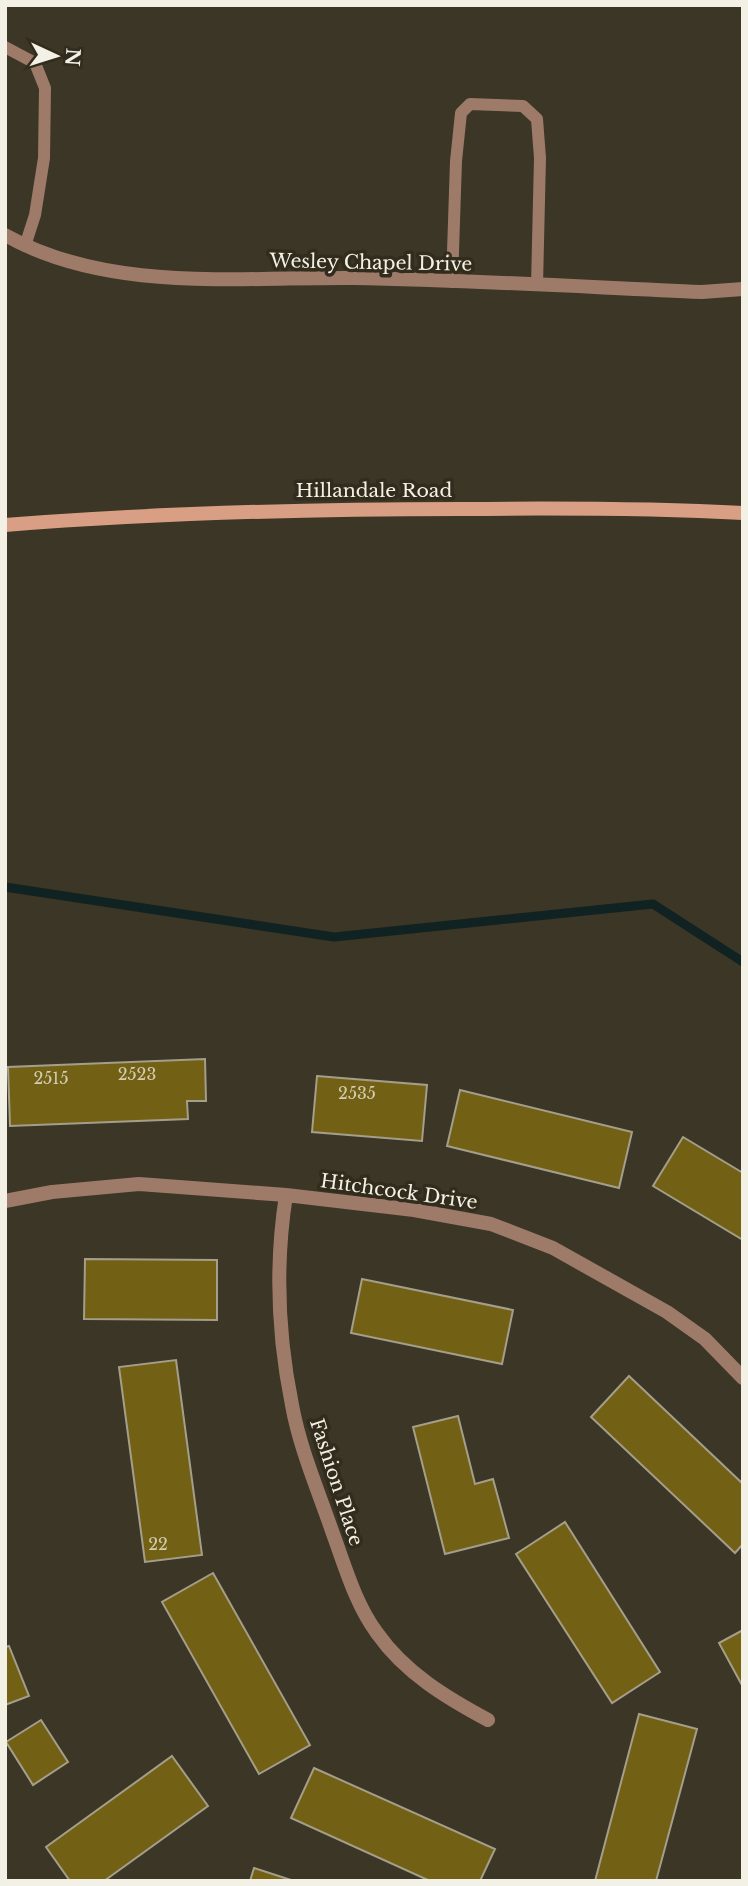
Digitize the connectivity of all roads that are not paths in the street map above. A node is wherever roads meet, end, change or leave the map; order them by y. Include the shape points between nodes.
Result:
1 (5, 47) edge
2 (5, 235) edge
3 (25, 246) junction
4 (452, 282) junction
5 (537, 285) junction
6 (743, 289) edge
7 (743, 513) edge
8 (5, 525) edge
9 (286, 1195) junction
10 (5, 1201) edge
11 (743, 1378) edge
12 (488, 1720) dead end

1 - 3 lane via 35,63 45,88 44,158
2 - 3 street, Wesley Chapel Drive
3 - 4 street, Wesley Chapel Drive via 90,267 188,279
4 - 5 street, Wesley Chapel Drive
4 - 5 lane via 456,161 461,113 470,104 523,106 537,119
5 - 6 street, Wesley Chapel Drive via 702,292
7 - 8 street, Hillandale Road via 654,508 302,509
9 - 10 street, Hitchcock Drive via 139,1184
9 - 11 street, Hitchcock Drive via 414,1210 491,1224 523,1235 667,1312 705,1339
9 - 12 street, Fashion Place via 278,1268 292,1407 349,1579 377,1633 400,1660 453,1701

